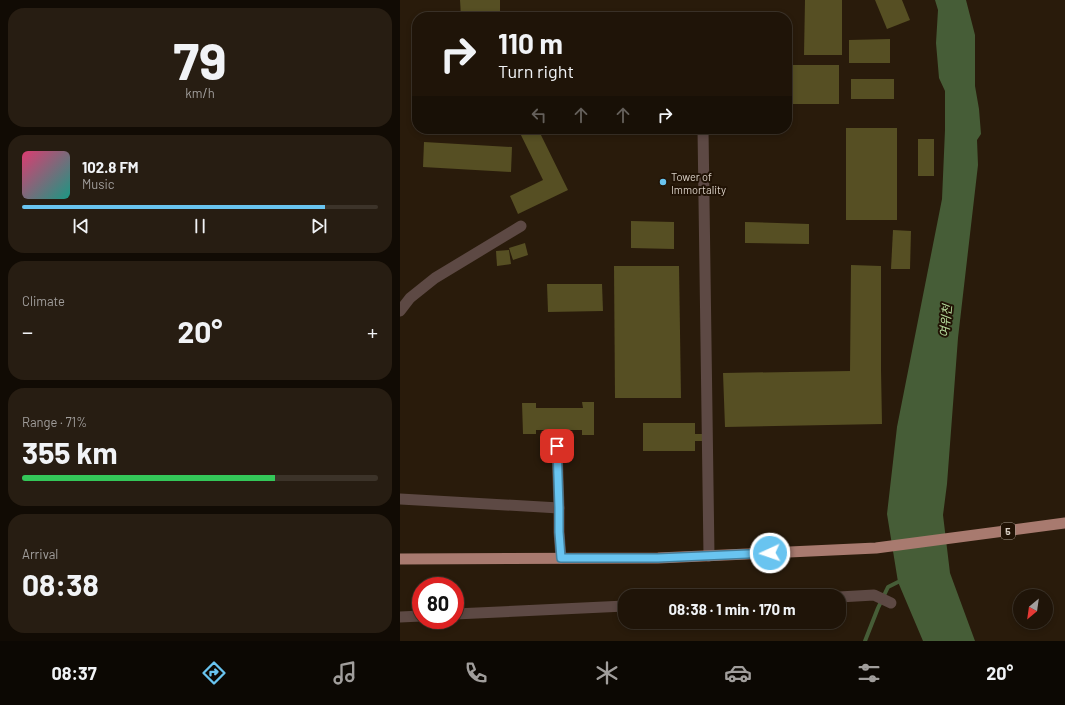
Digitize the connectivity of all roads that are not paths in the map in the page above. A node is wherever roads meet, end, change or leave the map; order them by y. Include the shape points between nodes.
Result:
1 (703, 134) edge
2 (521, 226) dead end
3 (400, 311) edge
4 (557, 446) dead end
5 (400, 499) edge
6 (559, 508) junction
7 (1065, 523) edge
8 (709, 556) junction
9 (561, 558) junction
10 (400, 559) edge
11 (846, 597) edge
12 (891, 603) dead end
13 (618, 606) edge
14 (464, 614) edge
15 (400, 616) edge
16 (412, 616) edge

1 - 8 street
2 - 3 street via 435,278 410,298
4 - 6 street
5 - 6 street
6 - 9 street
7 - 8 highway, 5 via 876,548
8 - 9 highway, 5
9 - 10 highway, 5
11 - 12 street via 874,595
13 - 14 street
15 - 16 street

